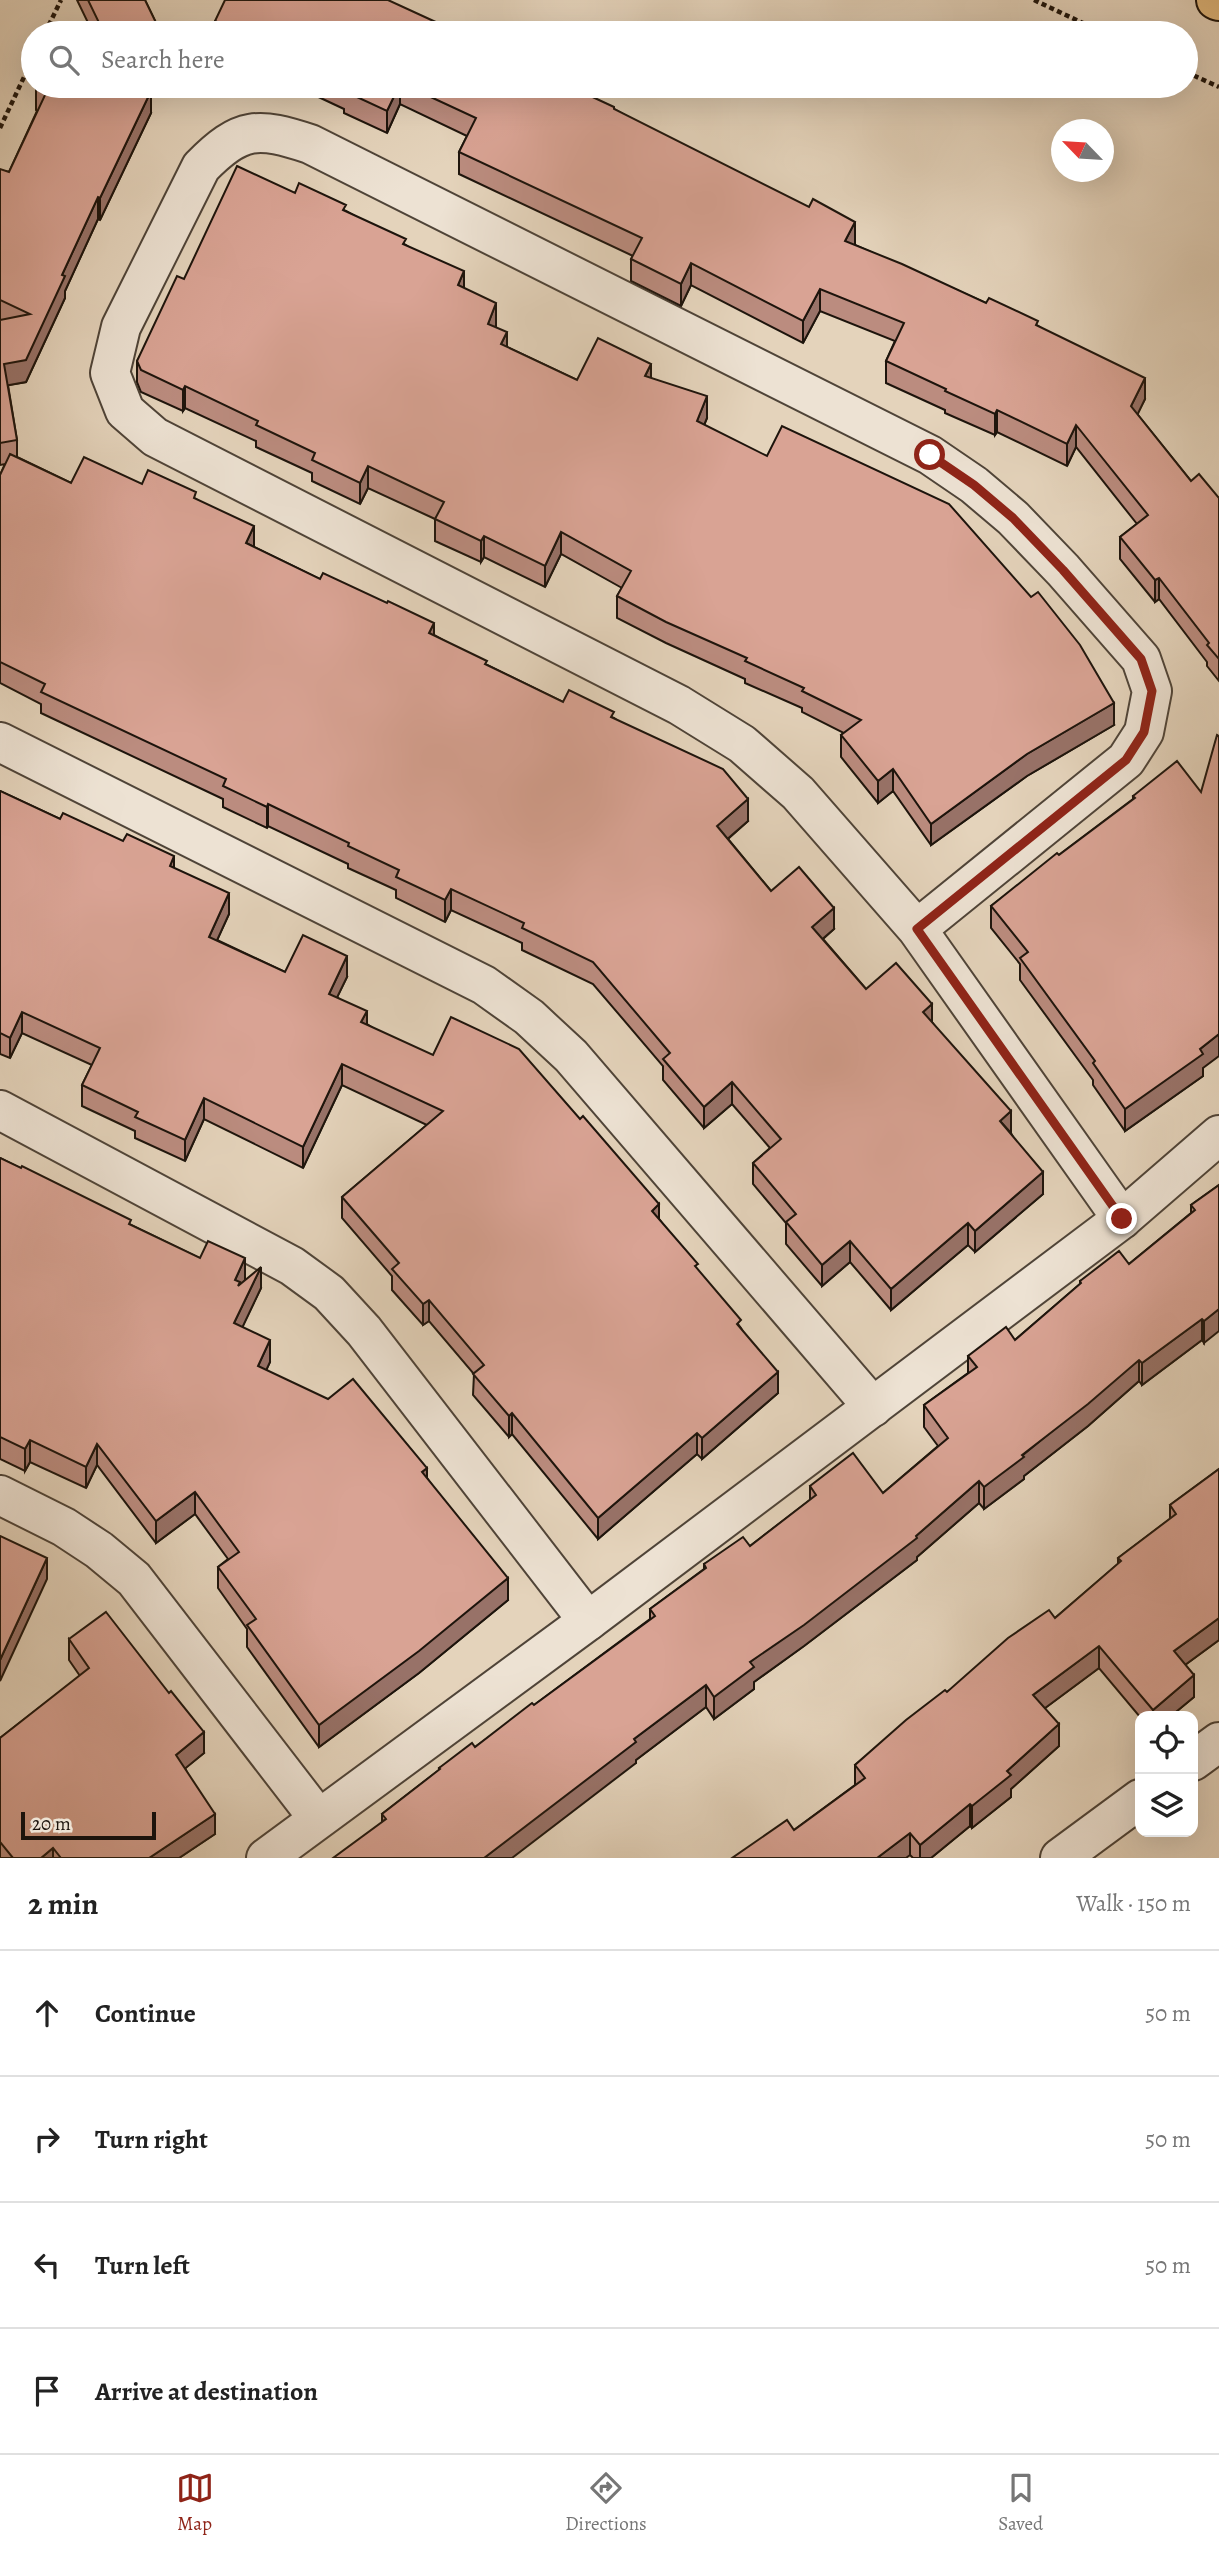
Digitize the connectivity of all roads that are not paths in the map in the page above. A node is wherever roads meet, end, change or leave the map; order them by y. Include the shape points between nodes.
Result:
1 (0, 742) edge
2 (917, 929) junction
3 (0, 1110) edge
4 (1219, 1135) edge
5 (1122, 1219) junction
6 (873, 1407) junction
7 (0, 1495) edge
8 (588, 1621) junction
9 (1219, 1742) edge
10 (1198, 1757) edge
11 (1135, 1803) edge
12 (318, 1818) junction
13 (266, 1858) edge
14 (1059, 1858) edge

1 - 6 street via 484,985 529,1017 571,1056
2 - 2 street via 798,793 742,744 679,705 155,437 125,411 110,373 121,327 201,167 221,145 249,132 310,144 930,455 1013,518 1072,580 1141,659 1152,691 1144,732 1126,760
2 - 5 street
3 - 8 street via 292,1266 329,1293 364,1331
4 - 5 street
5 - 6 street
6 - 8 street
7 - 12 street via 64,1527 134,1579
8 - 12 street
9 - 10 street
11 - 14 street
12 - 13 street

